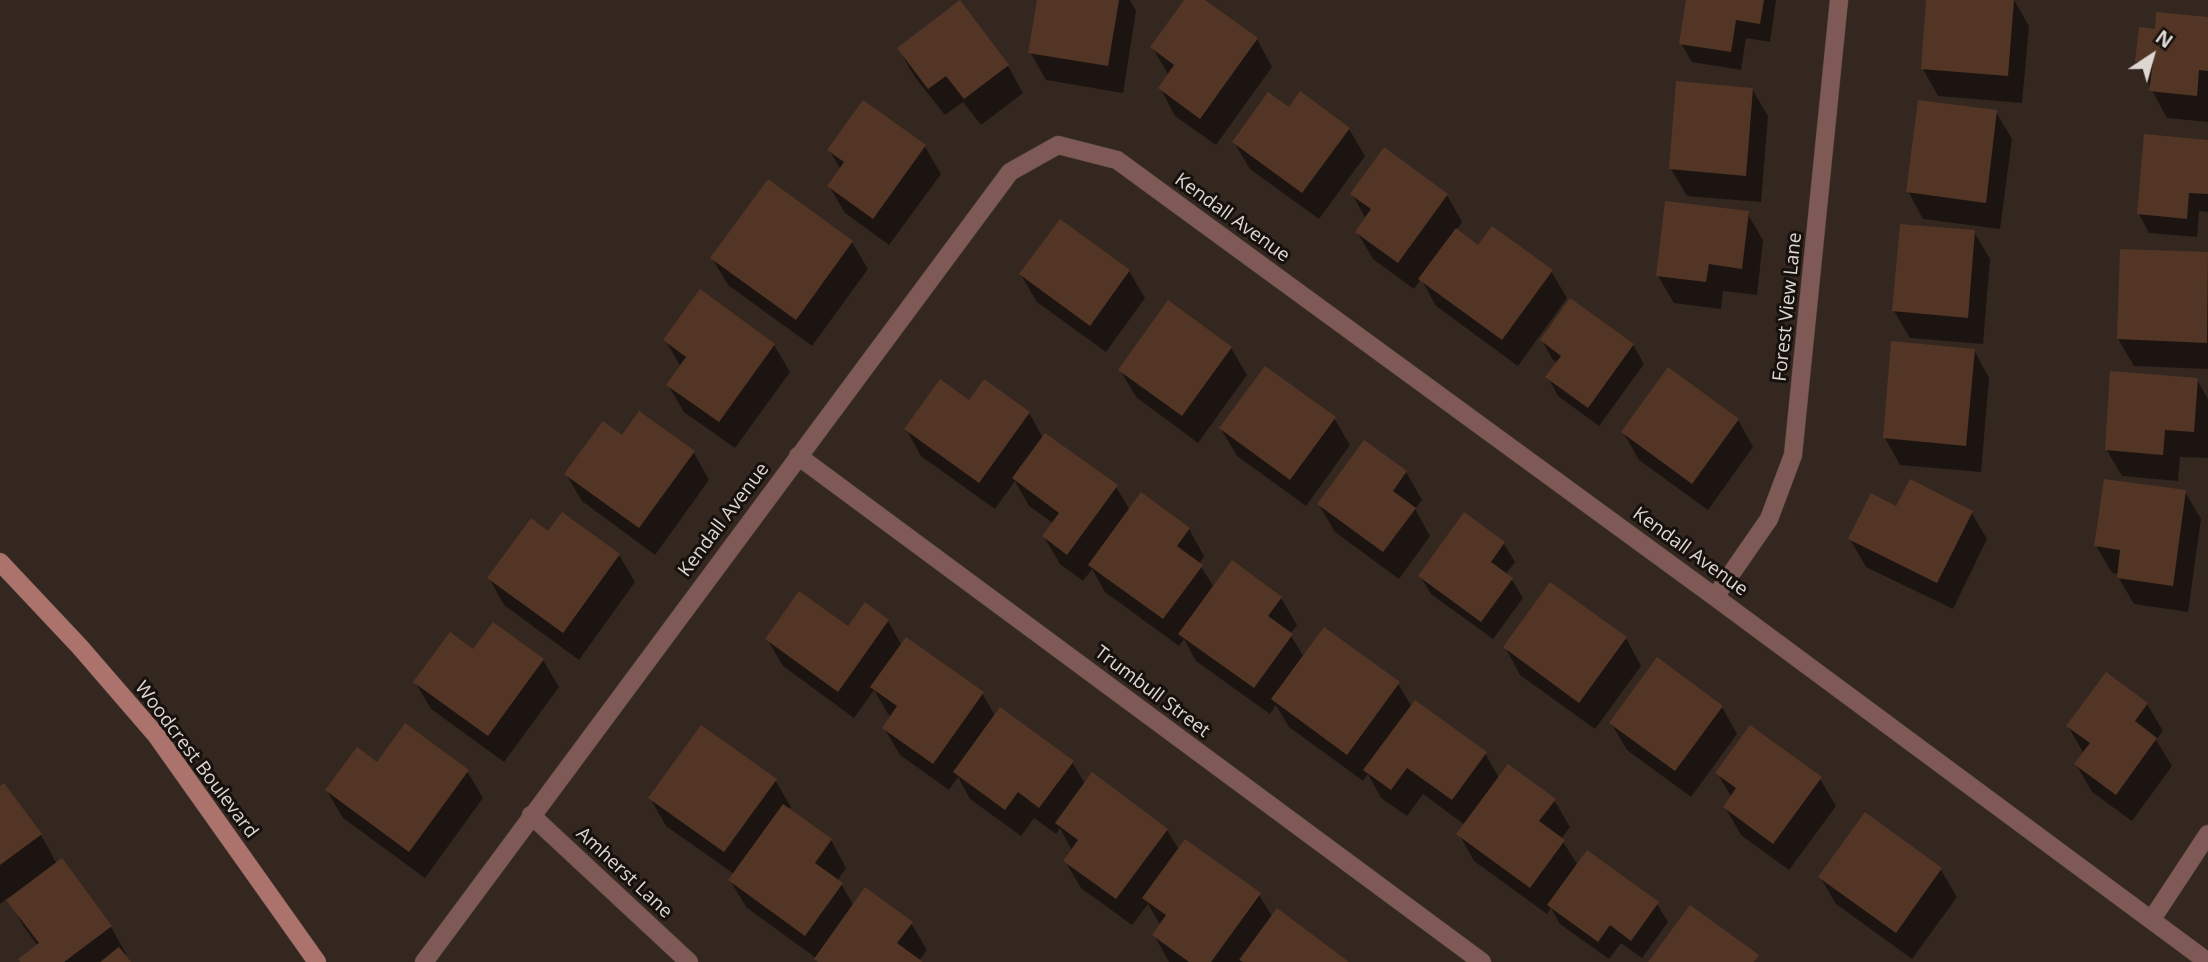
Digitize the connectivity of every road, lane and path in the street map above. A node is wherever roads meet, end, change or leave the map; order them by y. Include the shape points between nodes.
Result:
1 (1839, 0) edge
2 (798, 456) junction
3 (0, 562) edge
4 (1715, 597) junction
5 (531, 816) junction
6 (2208, 834) edge
7 (2152, 919) junction
8 (317, 962) edge
9 (424, 962) edge
10 (689, 962) edge
11 (1482, 962) edge
12 (2208, 962) edge

1 - 4 street, Forest View Lane via 1793,455 1769,519
2 - 4 street, Kendall Avenue via 1010,172 1058,145 1117,160
2 - 5 street, Kendall Avenue
2 - 11 street, Trumbull Street
3 - 8 street, Woodcrest Boulevard via 156,735
4 - 7 street, Kendall Avenue
5 - 9 street, Kendall Avenue
5 - 10 street, Amherst Lane
6 - 7 street
7 - 12 street, Kendall Avenue

